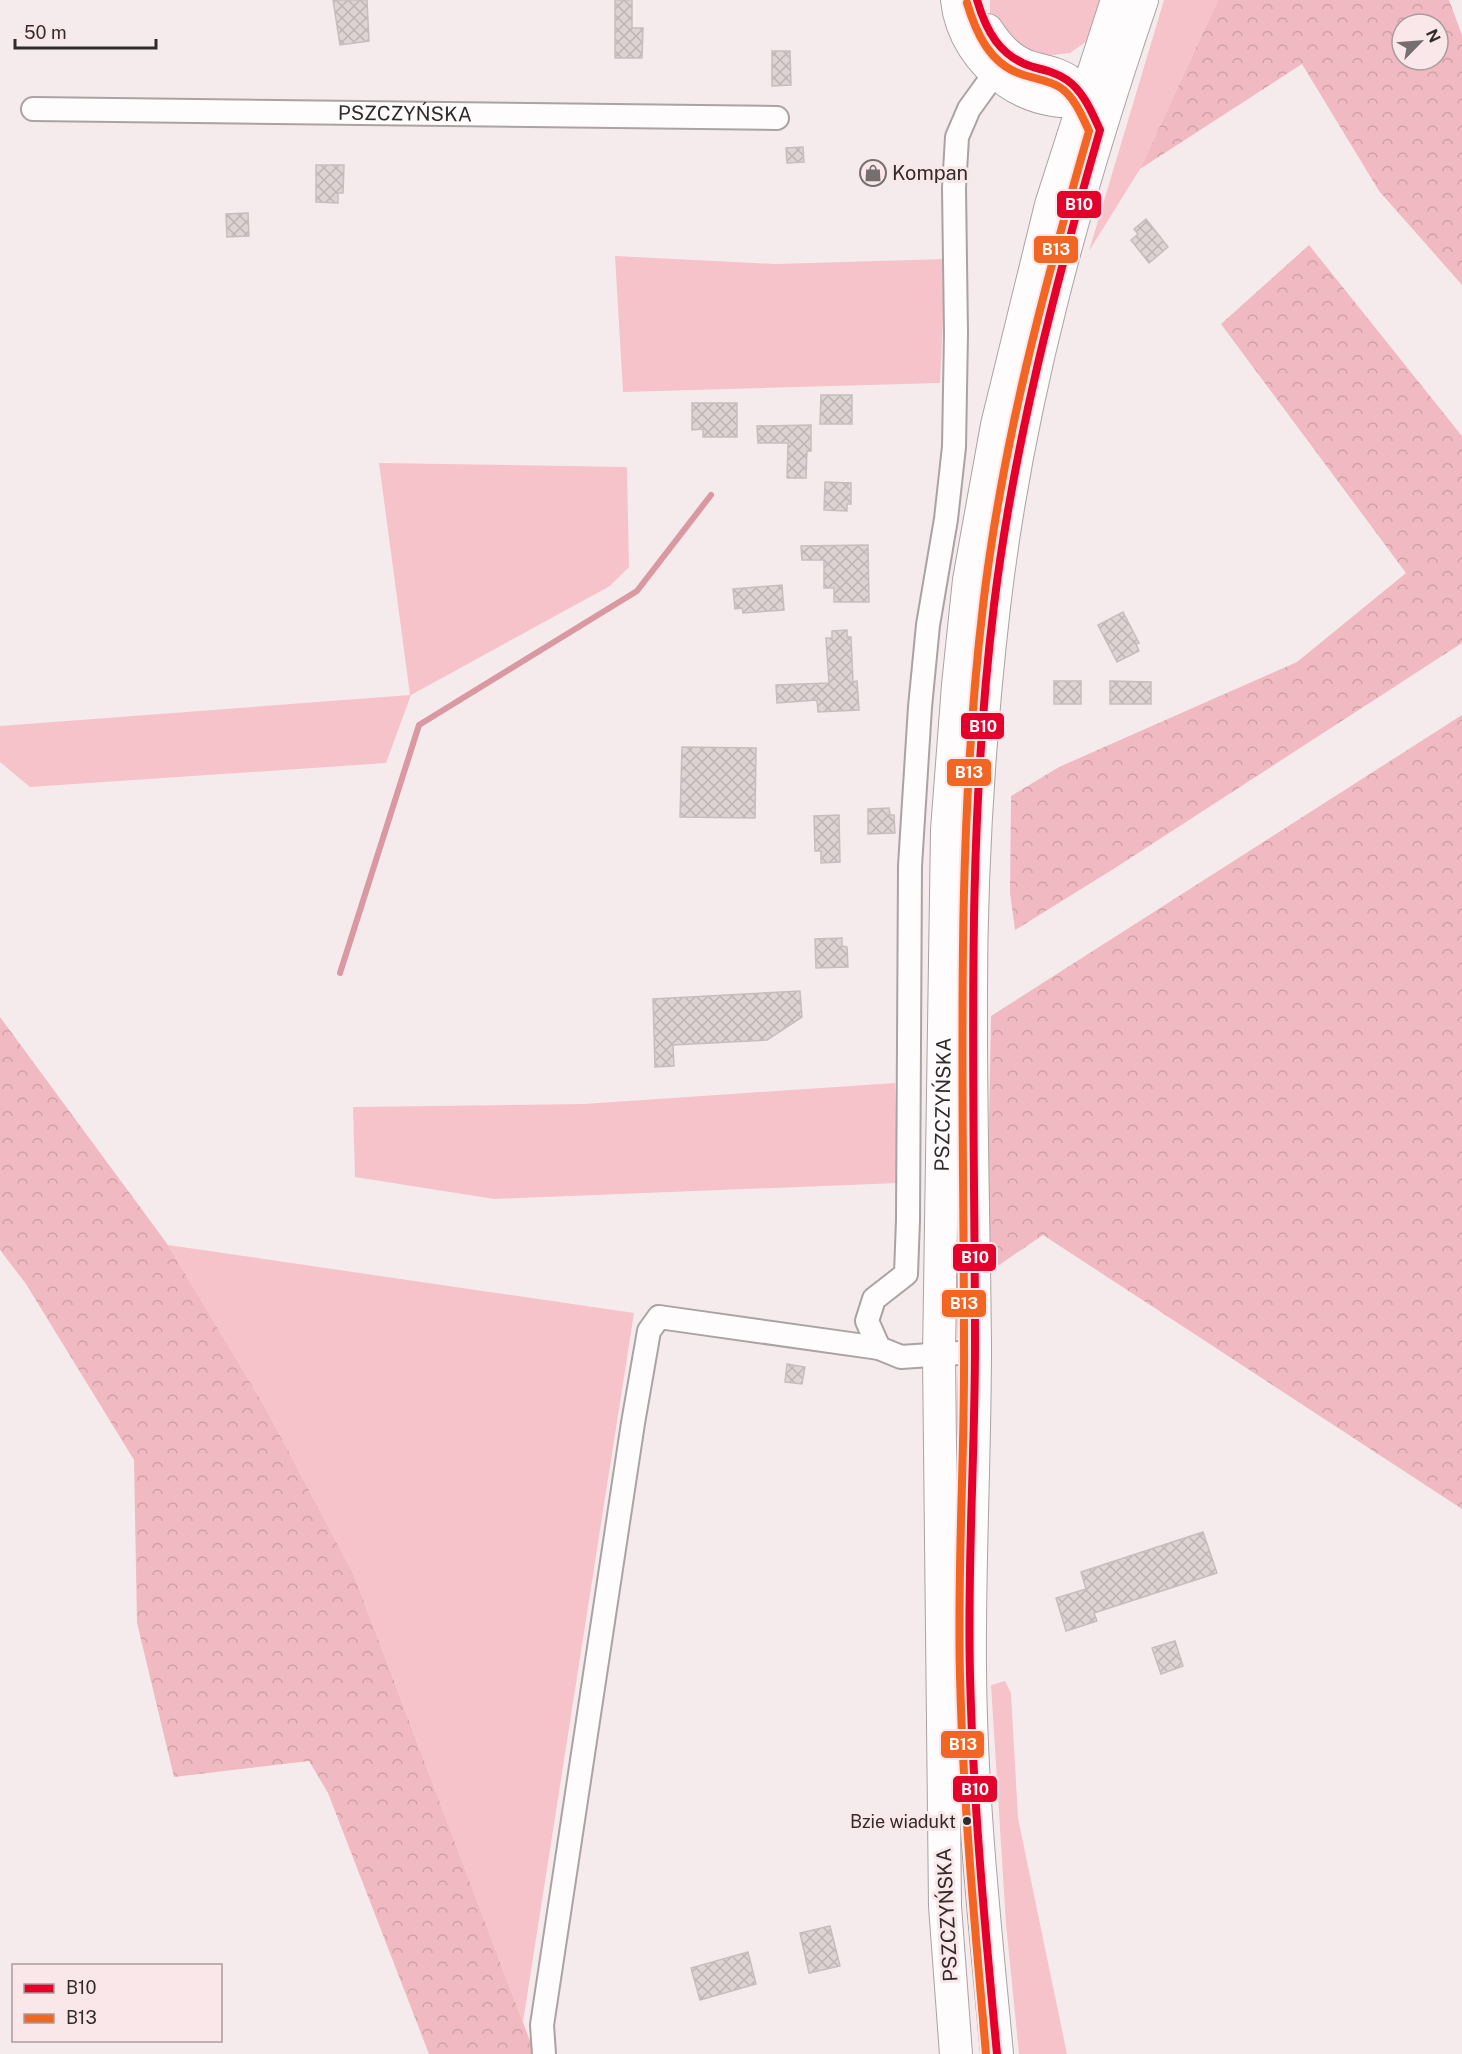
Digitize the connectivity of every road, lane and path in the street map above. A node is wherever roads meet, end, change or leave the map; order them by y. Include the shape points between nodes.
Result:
1 (957, 0) edge
2 (977, 0) edge
3 (1117, 0) edge
4 (1142, 0) edge
5 (1105, 36) junction
6 (995, 73) junction
7 (1039, 82) junction
8 (1113, 87) junction
9 (1084, 99) junction
10 (33, 109) dead end
11 (777, 118) dead end
12 (1100, 130) junction
13 (1062, 167) junction
14 (879, 1348) junction
15 (975, 1352) junction
16 (939, 1356) junction
17 (544, 2054) edge
18 (956, 2054) edge
19 (997, 2054) edge

1 - 6 main road, PSZCZYŃSKA via 967,38
2 - 7 main road, PSZCZYŃSKA via 983,24 998,47 1029,67
3 - 5 main road
4 - 8 main road, PSZCZYŃSKA
5 - 7 main road via 1082,56
5 - 9 main road
6 - 7 main road, PSZCZYŃSKA via 1014,86
6 - 14 street via 969,109 957,137 954,447 927,637 910,866 906,1274 873,1299 867,1321
7 - 9 main road, PSZCZYŃSKA via 1066,102
7 - 13 main road, PSZCZYŃSKA via 1058,138
8 - 9 main road
8 - 12 main road, PSZCZYŃSKA
9 - 12 main road
9 - 13 main road, PSZCZYŃSKA
10 - 11 street, PSZCZYŃSKA
12 - 15 main road, PSZCZYŃSKA via 1037,360 993,615 977,794 972,922
13 - 16 main road, PSZCZYŃSKA via 997,425 969,580 958,685 947,830
14 - 16 street via 901,1357
14 - 17 street via 659,1317 649,1331 542,2025
15 - 16 street
15 - 19 main road, PSZCZYŃSKA via 970,1671 974,1792
16 - 18 main road, PSZCZYŃSKA via 945,1906

